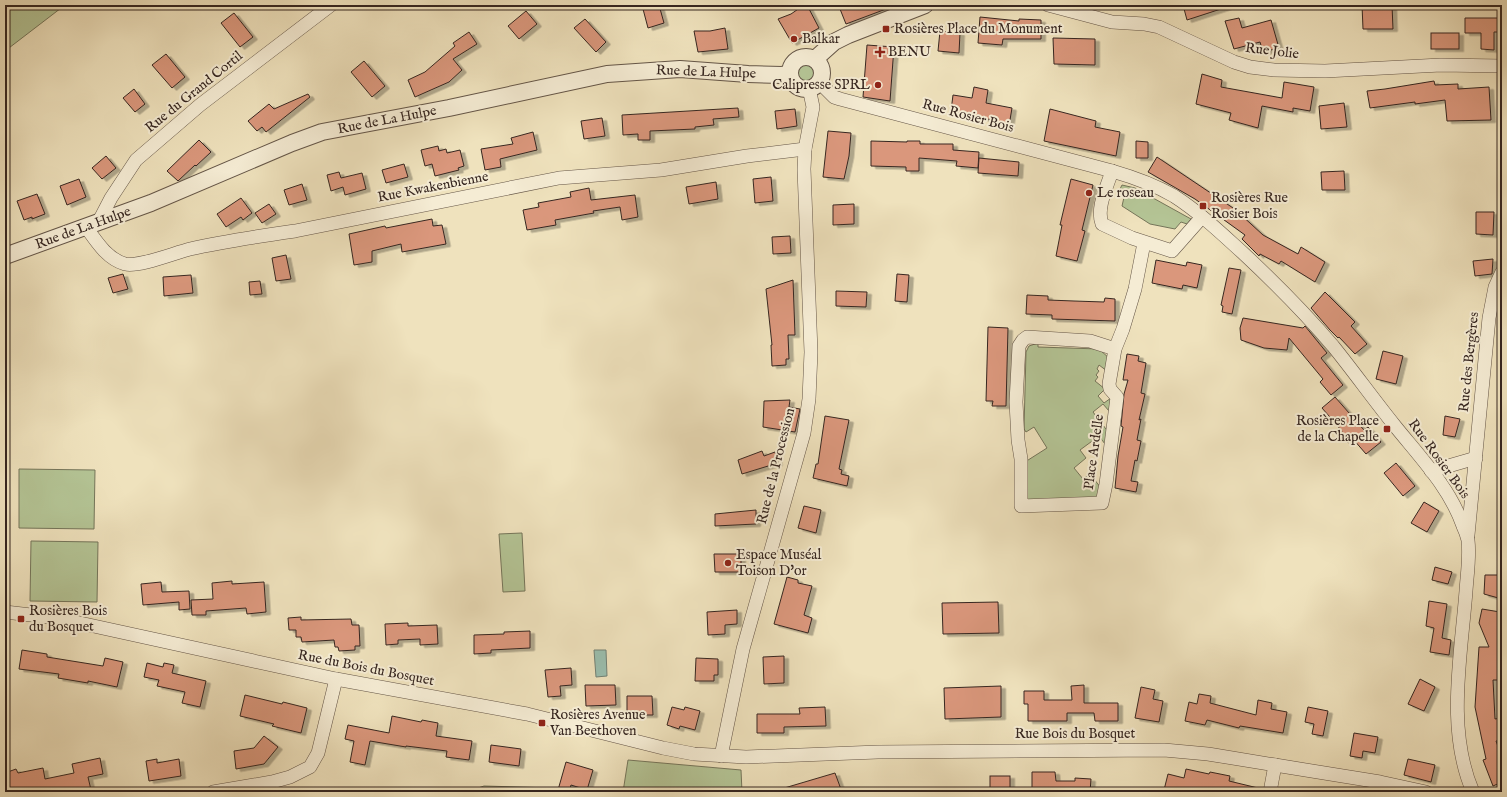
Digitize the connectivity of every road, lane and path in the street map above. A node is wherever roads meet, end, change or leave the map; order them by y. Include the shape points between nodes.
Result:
1 (331, 5) edge
2 (925, 5) edge
3 (1048, 5) edge
4 (815, 59) junction
5 (1502, 66) edge
6 (789, 74) junction
7 (814, 85) junction
8 (840, 99) junction
9 (813, 107) junction
10 (805, 149) junction
11 (1112, 171) junction
12 (1202, 217) junction
13 (92, 225) junction
14 (1144, 243) junction
15 (5, 256) edge
16 (1502, 272) edge
17 (1115, 349) junction
18 (1476, 458) junction
19 (1431, 471) junction
20 (1468, 539) junction
21 (5, 612) edge
22 (336, 679) junction
23 (721, 756) junction
24 (1275, 765) junction
25 (213, 792) edge
26 (1270, 792) edge
27 (1426, 792) edge
28 (1473, 792) edge

1 - 13 street, Rue du Grand Cortil via 200,105 136,160
2 - 4 street via 848,35 834,42
3 - 5 street, Rue Jolie via 1112,22 1159,27 1250,67 1324,72 1441,64
4 - 6 street via 800,57 790,67
4 - 7 street via 820,63 822,76
6 - 7 street via 795,85 804,88
6 - 13 street, Rue de La Hulpe via 680,69 607,74 322,132
7 - 8 street, Rue Rosier Bois
7 - 9 street, Rue de la Procession
8 - 9 street via 828,100
8 - 11 street, Rue Rosier Bois
9 - 10 street, Rue de la Procession
10 - 13 street, Rue Kwakenbienne via 661,170 559,178 295,232 258,236 191,249 136,264 125,264 112,258 98,244
10 - 23 street, Rue de la Procession via 811,344 809,399 796,464 743,649
11 - 12 street, Rue Rosier Bois via 1163,190
11 - 14 street via 1100,209 1102,224
12 - 14 street via 1172,251
12 - 19 street, Rue Rosier Bois via 1302,311 1332,345
13 - 15 street, Rue de La Hulpe
14 - 17 street via 1135,289
16 - 18 street, Rue des Bergères via 1495,287 1489,318
17 - 17 street, Place Ardelle via 1090,341 1027,337 1019,346 1016,402 1021,459 1021,506 1102,503 1117,398 1109,384
18 - 19 street
18 - 20 street, Rue des Bergères
19 - 20 street, Rue Rosier Bois via 1455,503
20 - 28 street, Rue Rosier Bois via 1457,724 1462,761
21 - 22 street, Rue du Bois du Bosquet via 57,618
22 - 23 street, Rue du Bois du Bosquet via 527,714 663,748
22 - 25 street via 318,753 310,767 290,778
23 - 24 street, Rue Bois du Bosquet via 1164,750
24 - 26 street
24 - 27 street, Rue Bois du Bosquet

